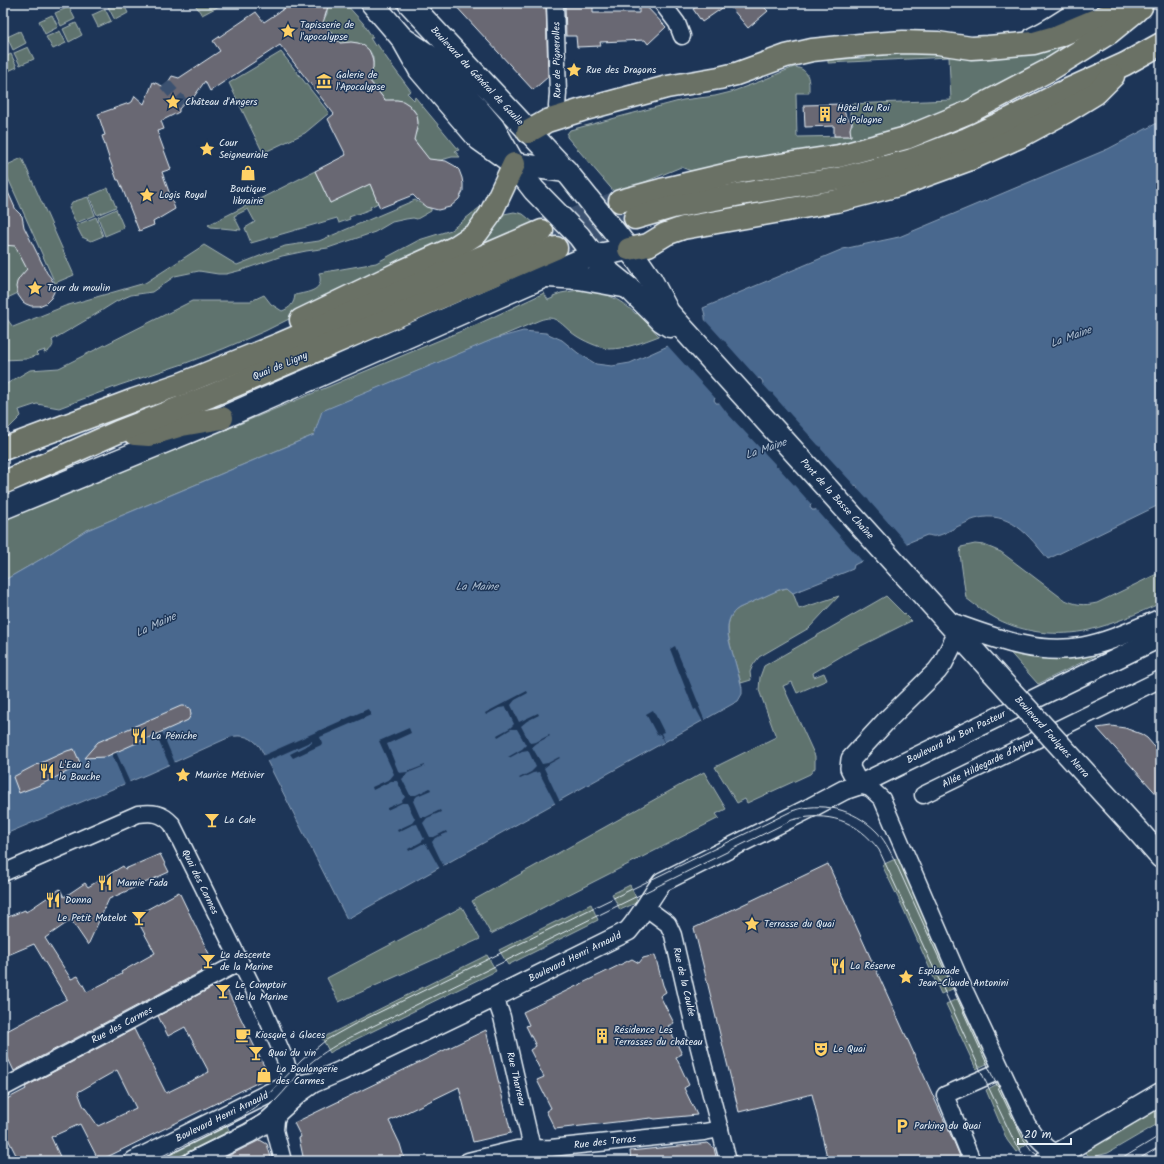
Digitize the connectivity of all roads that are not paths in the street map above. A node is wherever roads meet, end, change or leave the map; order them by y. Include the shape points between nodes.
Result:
1 (372, 3) edge
2 (409, 3) edge
3 (555, 3) edge
4 (662, 3) edge
5 (1088, 3) edge
6 (1145, 5) edge
7 (682, 36) dead end
8 (1161, 44) edge
9 (1007, 46) junction
10 (1125, 64) junction
11 (559, 117) junction
12 (528, 132) junction
13 (514, 164) junction
14 (566, 171) junction
15 (620, 201) tunnel mouth
16 (635, 218) tunnel mouth
17 (542, 231) tunnel mouth
18 (556, 248) tunnel mouth
19 (593, 255) junction
20 (634, 255) junction
21 (547, 276) junction
22 (602, 277) junction
23 (699, 346) junction
24 (134, 400) junction
25 (222, 418) junction
26 (118, 432) junction
27 (3, 449) edge
28 (3, 483) edge
29 (3, 508) edge
30 (1161, 619) edge
31 (950, 624) junction
32 (1161, 638) edge
33 (1161, 679) edge
34 (859, 785) junction
35 (923, 795) dead end
36 (1161, 857) edge
37 (3, 873) edge
38 (645, 907) junction
39 (240, 962) junction
40 (495, 997) junction
41 (1002, 1070) junction
42 (313, 1083) junction
43 (288, 1087) junction
44 (3, 1088) edge
45 (1161, 1094) edge
46 (280, 1110) junction
47 (720, 1129) junction
48 (534, 1155) edge
49 (1051, 1155) edge
50 (134, 1161) edge
51 (193, 1161) edge
52 (283, 1161) edge
53 (468, 1161) edge
54 (728, 1161) edge
55 (972, 1161) edge

1 - 13 main road via 402,38 420,70 479,139
2 - 12 main road, Boulevard du Général de Gaulle
3 - 11 street, Rue de Pignerolles
4 - 7 street via 677,23
5 - 9 street via 1045,32
6 - 9 highway via 1115,12 1034,44
6 - 15 highway via 1109,34 1051,69 969,112 906,138 839,156 742,171
8 - 10 highway
9 - 11 highway via 971,48 938,43 903,42 812,50 786,56 736,74 667,87
10 - 16 highway via 979,133 910,161 842,178 673,206
10 - 20 highway via 1096,93 1065,112 1019,137 968,160 902,184 837,201 683,228 666,234
11 - 12 highway
12 - 13 main road, Boulevard du Général de Gaulle
12 - 14 main road, Boulevard du Général de Gaulle
13 - 14 main road
13 - 19 main road
13 - 24 highway via 484,225 477,233 454,248 277,332 155,380
14 - 20 main road, Boulevard du Général de Gaulle
17 - 24 highway, Quai de Ligny via 280,344
18 - 26 highway, Quai de Ligny via 210,396
19 - 20 main road
19 - 21 main road
19 - 22 main road via 601,266
20 - 23 main road, Pont de la Basse Chaîne via 668,312
21 - 22 main road
21 - 25 main road
22 - 23 main road, Pont de la Basse Chaîne via 628,288 661,320
23 - 31 main road, Pont de la Basse Chaîne
24 - 27 highway, Quai de Ligny
25 - 26 highway via 182,425 149,435
25 - 29 main road
26 - 28 highway, Quai de Ligny
30 - 31 street via 1083,648 1055,650 1022,646
31 - 34 street via 943,663 851,760 850,768
31 - 36 main road, Boulevard Foulques Nerra, bridge
32 - 34 street, Boulevard du Bon Pasteur
33 - 35 street, Allée Hildegarde d'Anjou
34 - 38 street, Boulevard Henri Arnauld via 844,790 662,882
34 - 41 street via 870,788 882,799
37 - 39 street, Quai des Carmes via 138,814 157,814 166,817 172,824
38 - 40 street, Boulevard Henri Arnauld via 628,931
38 - 47 street, Rue de la Coulée via 668,924 673,935
39 - 43 street, Quai des Carmes via 282,1051 289,1073
39 - 44 street, Rue des Carmes
40 - 42 street, Boulevard Henri Arnauld
40 - 48 street, Rue Tharreau via 502,1017
41 - 49 street via 1027,1124
41 - 55 street via 945,1095
42 - 43 street, Boulevard Henri Arnauld
42 - 46 street, Boulevard Henri Arnauld
43 - 46 street, Quai des Carmes
43 - 50 street, Boulevard Henri Arnauld via 270,1093
45 - 49 main road
46 - 51 street, Boulevard Henri Arnauld via 266,1123 249,1133
46 - 52 street, Quai des Carmes via 274,1130
47 - 48 street, Rue des Terras via 551,1148
47 - 54 street, Rue de la Coulée
48 - 53 street, Rue des Terras via 517,1148

